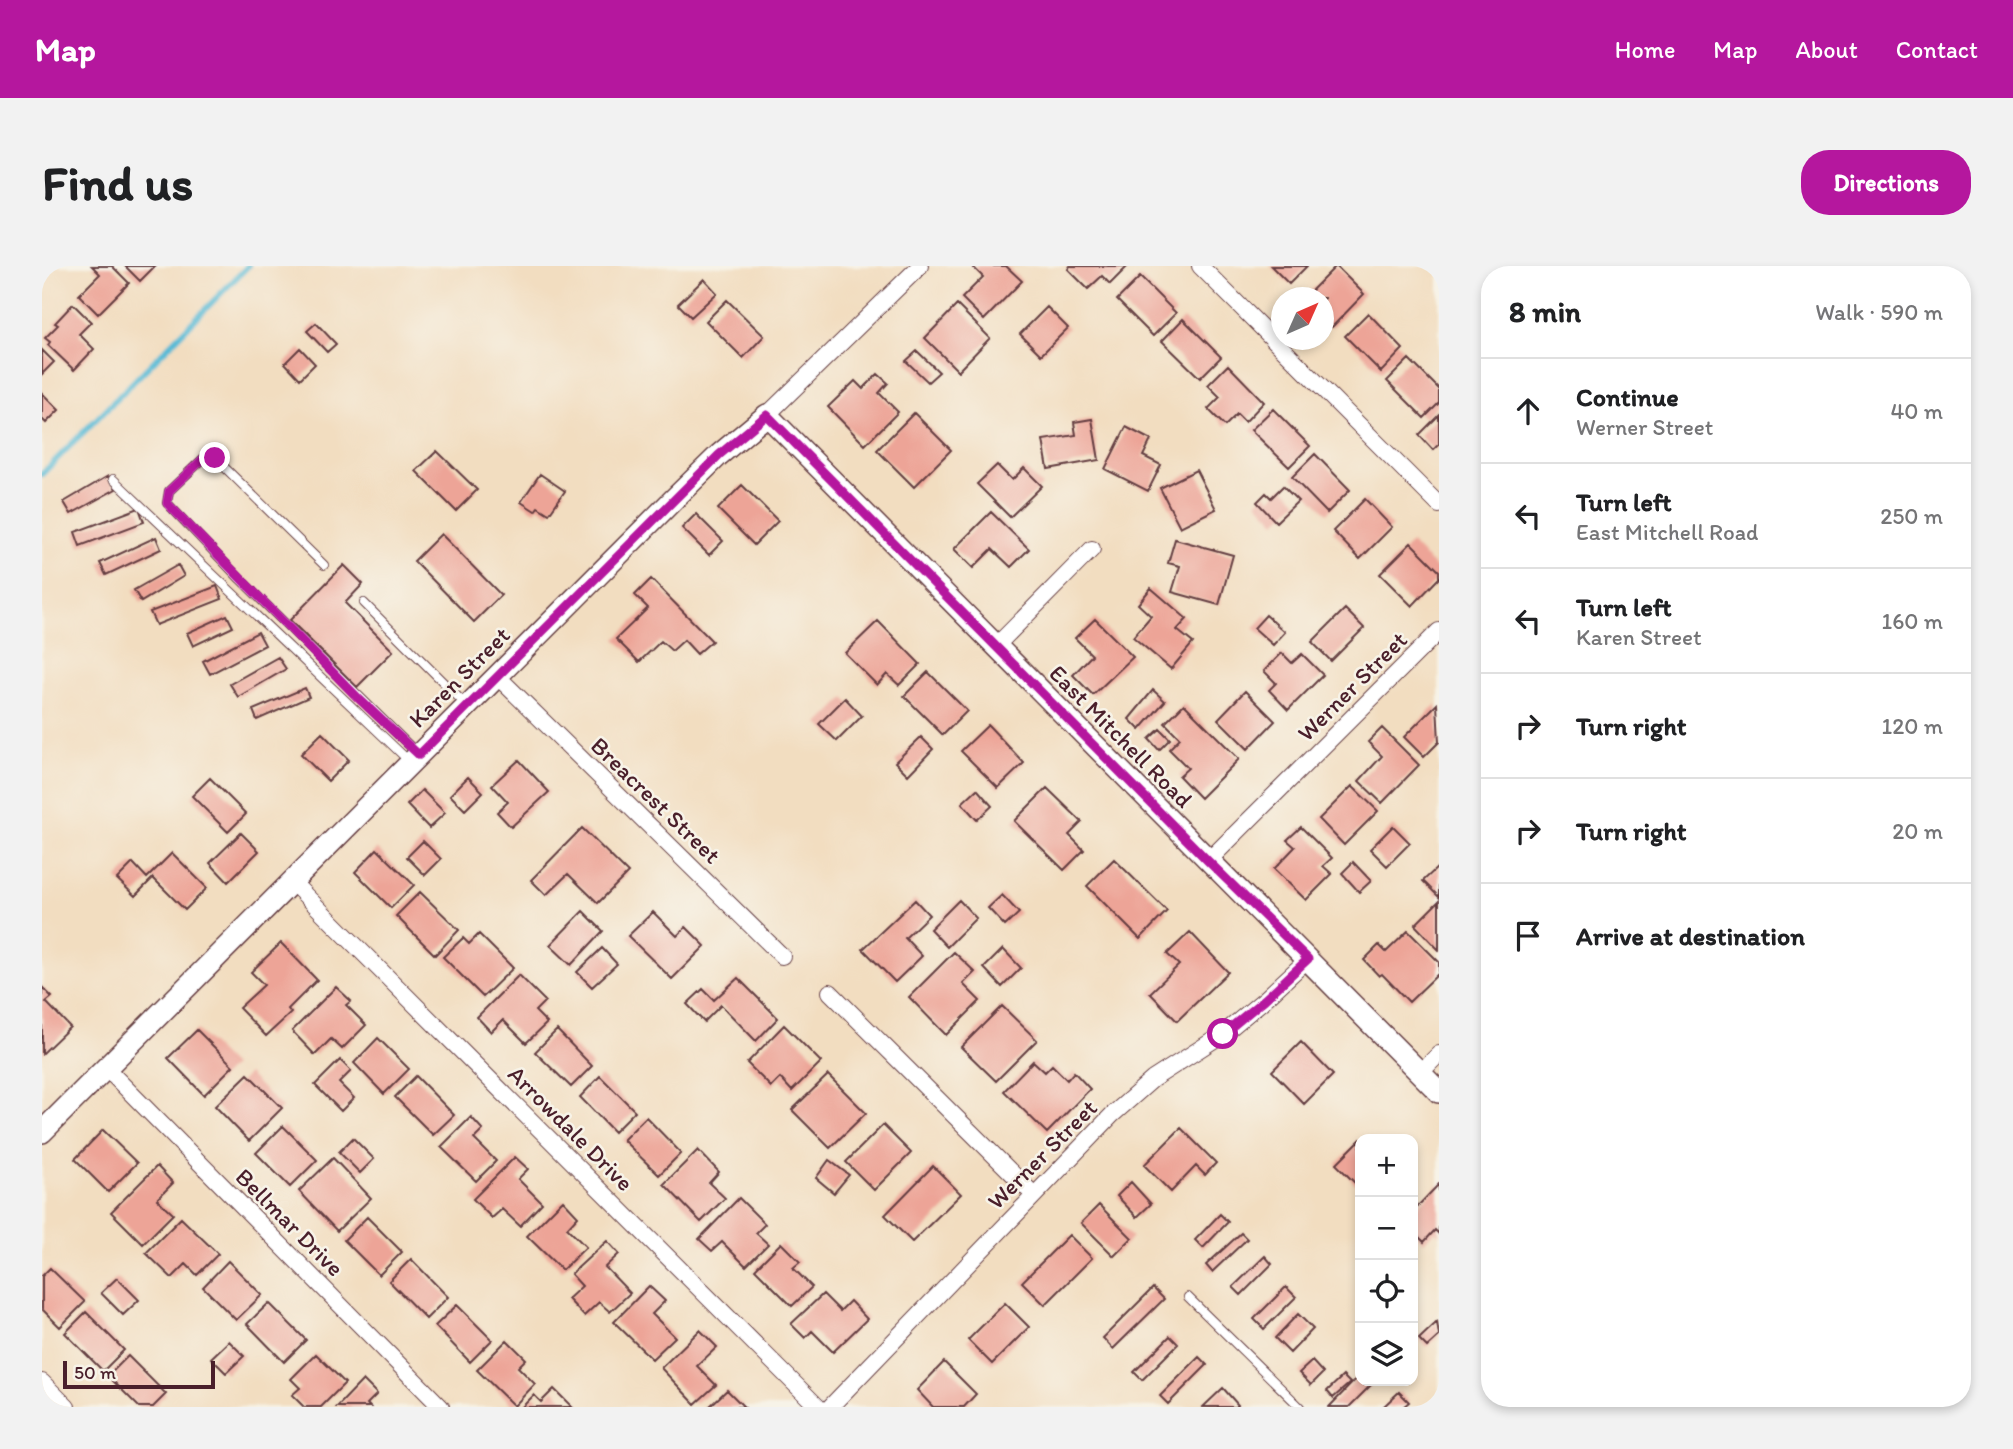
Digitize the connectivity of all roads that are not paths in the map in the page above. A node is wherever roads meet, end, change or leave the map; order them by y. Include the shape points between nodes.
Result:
1 (920, 266) edge
2 (1200, 266) edge
3 (767, 415) junction
4 (113, 479) dead end
5 (1439, 505) edge
6 (1093, 549) dead end
7 (324, 565) dead end
8 (364, 603) dead end
9 (1439, 631) edge
10 (995, 647) junction
11 (497, 676) junction
12 (467, 706) junction
13 (415, 759) junction
14 (1208, 861) junction
15 (292, 882) junction
16 (782, 956) dead end
17 (1308, 959) junction
18 (830, 992) dead end
19 (1439, 1054) edge
20 (106, 1068) junction
21 (1420, 1073) junction
22 (1439, 1091) edge
23 (42, 1132) edge
24 (1033, 1194) junction
25 (1188, 1297) dead end
26 (42, 1381) edge
27 (67, 1407) edge
28 (441, 1407) edge
29 (818, 1407) edge
30 (830, 1407) edge
31 (1300, 1407) edge

1 - 3 street, Karen Street
2 - 5 street
3 - 10 street, East Mitchell Road
3 - 11 street, Karen Street via 719,455
4 - 13 lane
6 - 10 street
7 - 13 lane via 215,458 205,457 169,491 167,503
8 - 12 lane
9 - 14 street, Werner Street
10 - 14 street, East Mitchell Road
11 - 12 street, Karen Street
11 - 16 street, Breacrest Street
12 - 13 street, Karen Street
13 - 15 street, Karen Street
14 - 17 street, East Mitchell Road
15 - 20 street, Karen Street
15 - 29 street, Arrowdale Drive
17 - 21 street, East Mitchell Road
17 - 24 street, Werner Street via 1223,1034 1153,1079
18 - 24 street
19 - 21 street
20 - 23 street, Karen Street
20 - 28 street, Bellmar Drive
21 - 22 street, East Mitchell Road
24 - 30 street, Werner Street
25 - 31 lane
26 - 27 street

